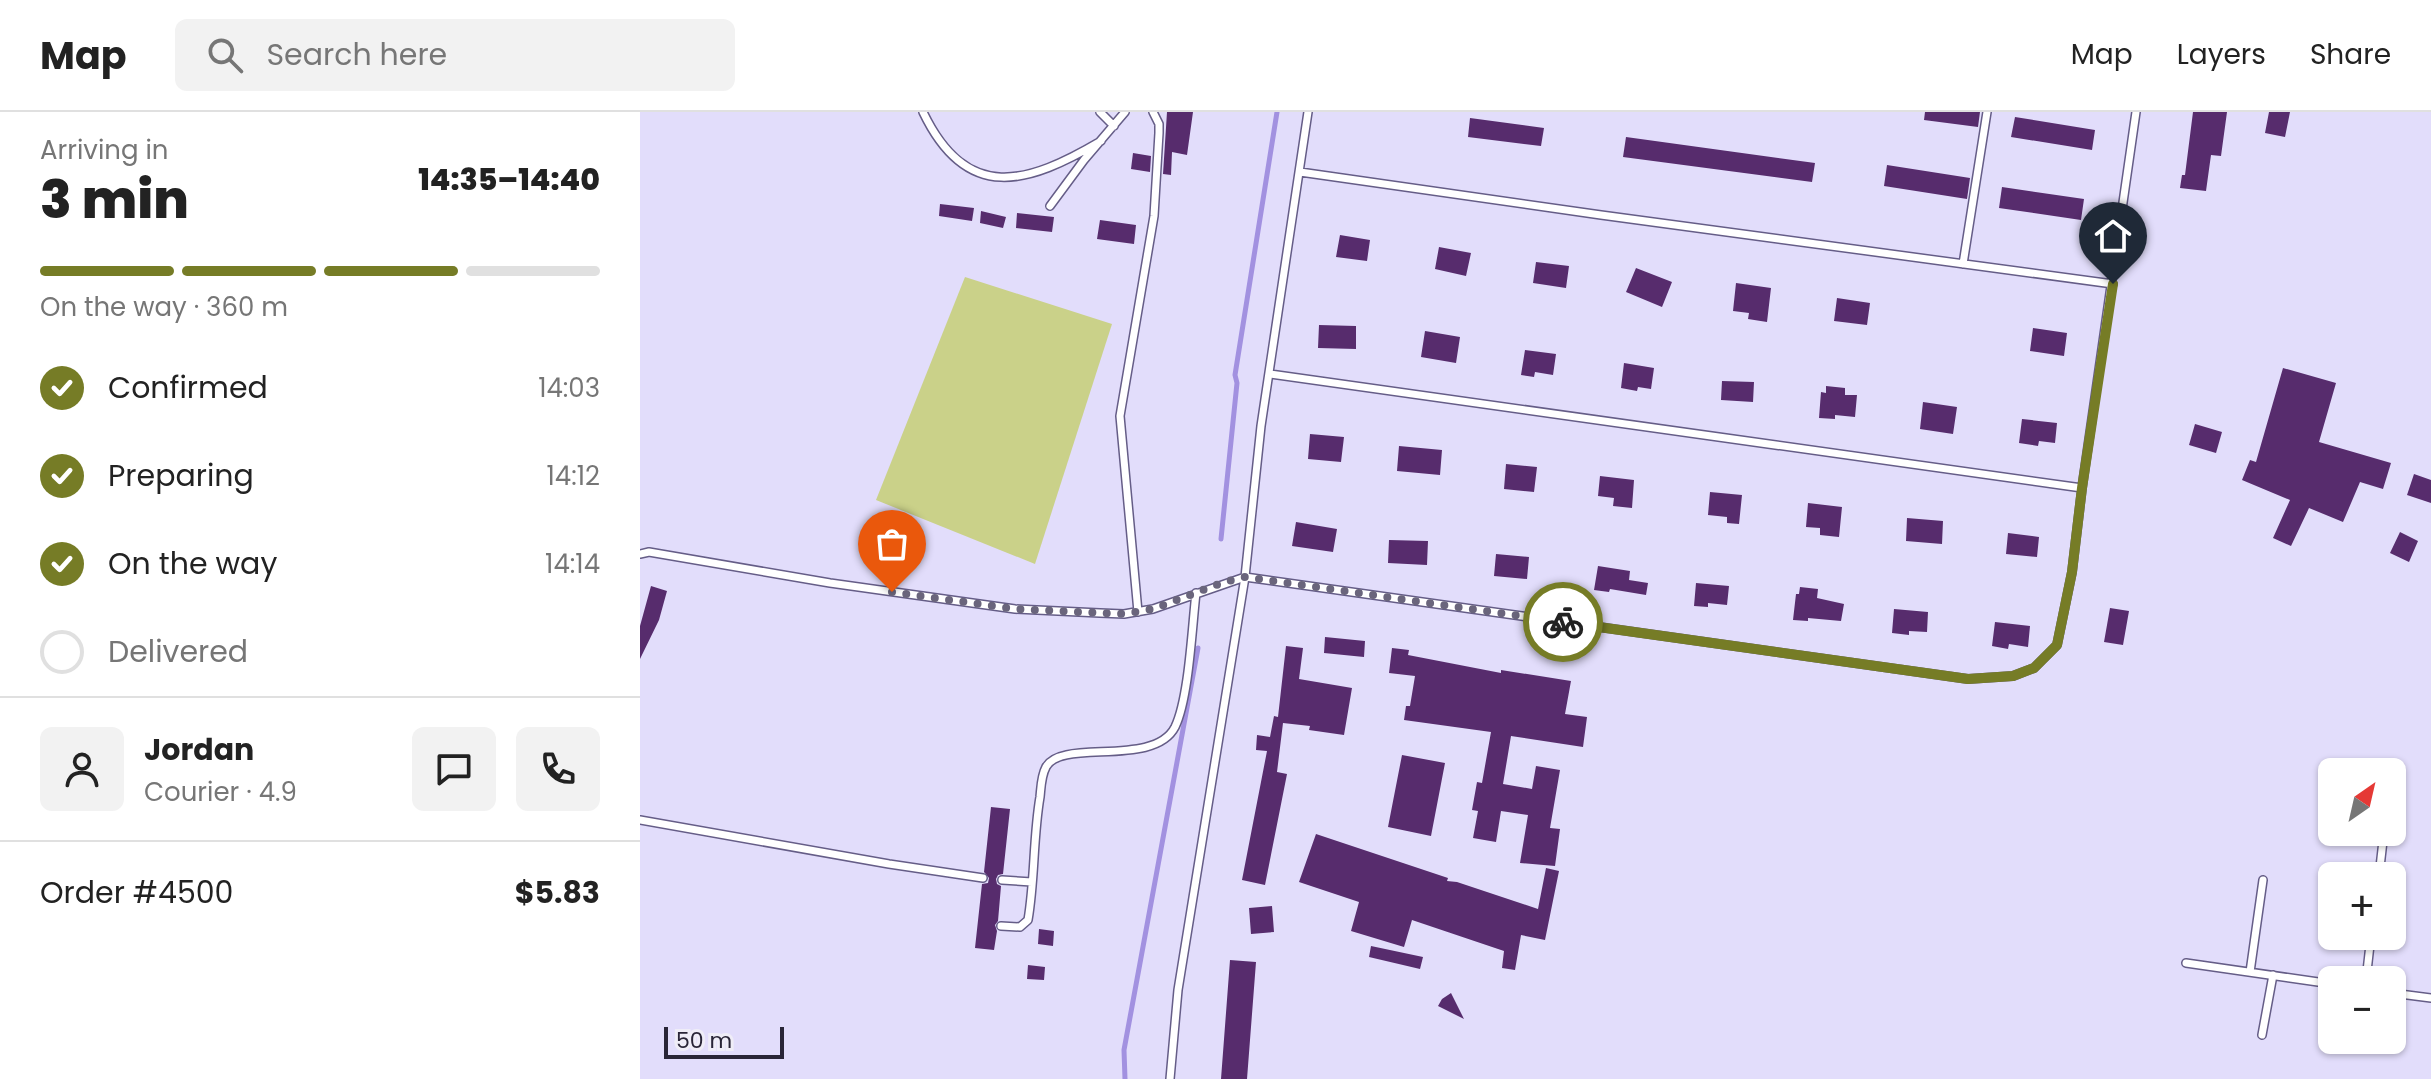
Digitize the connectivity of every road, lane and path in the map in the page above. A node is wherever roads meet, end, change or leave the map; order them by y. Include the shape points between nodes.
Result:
1 (923, 112) edge
2 (1100, 112) edge
3 (1125, 112) edge
4 (1153, 112) edge
5 (1308, 112) edge
6 (1987, 112) edge
7 (2136, 112) edge
8 (1114, 126) junction
9 (1101, 141) junction
10 (1300, 172) junction
11 (1050, 206) dead end
12 (1963, 264) junction
13 (2113, 284) junction
14 (1270, 374) junction
15 (2082, 488) junction
16 (640, 554) edge
17 (1245, 577) junction
18 (1196, 593) junction
19 (1138, 612) junction
20 (640, 820) edge
21 (983, 878) dead end
22 (1002, 880) dead end
23 (2263, 880) dead end
24 (1032, 882) junction
25 (1001, 926) dead end
26 (2186, 963) dead end
27 (2250, 972) junction
28 (2273, 975) junction
29 (2318, 982) edge
30 (2406, 995) edge
31 (2431, 998) edge
32 (2262, 1035) dead end
33 (1170, 1079) edge

1 - 9 lane via 957,161 993,177 1032,175
2 - 8 lane
3 - 8 lane
4 - 19 lane via 1159,124 1157,190 1120,416
5 - 10 lane
6 - 12 lane
7 - 13 lane
8 - 9 lane
9 - 11 lane
10 - 12 lane
10 - 14 lane
12 - 13 lane
13 - 15 lane
14 - 15 lane
14 - 17 lane
15 - 17 lane via 2057,645 2034,668 2013,676 1968,679
16 - 19 lane via 1015,609
17 - 18 lane
17 - 33 lane via 1178,990
18 - 19 lane
18 - 24 lane via 1176,724 1164,739 1150,745 1069,754 1048,763 1038,805
20 - 21 lane
22 - 24 lane
23 - 27 lane
24 - 25 lane via 1028,920 1020,927
26 - 27 lane
27 - 28 lane
28 - 29 lane
28 - 32 lane
30 - 31 lane

